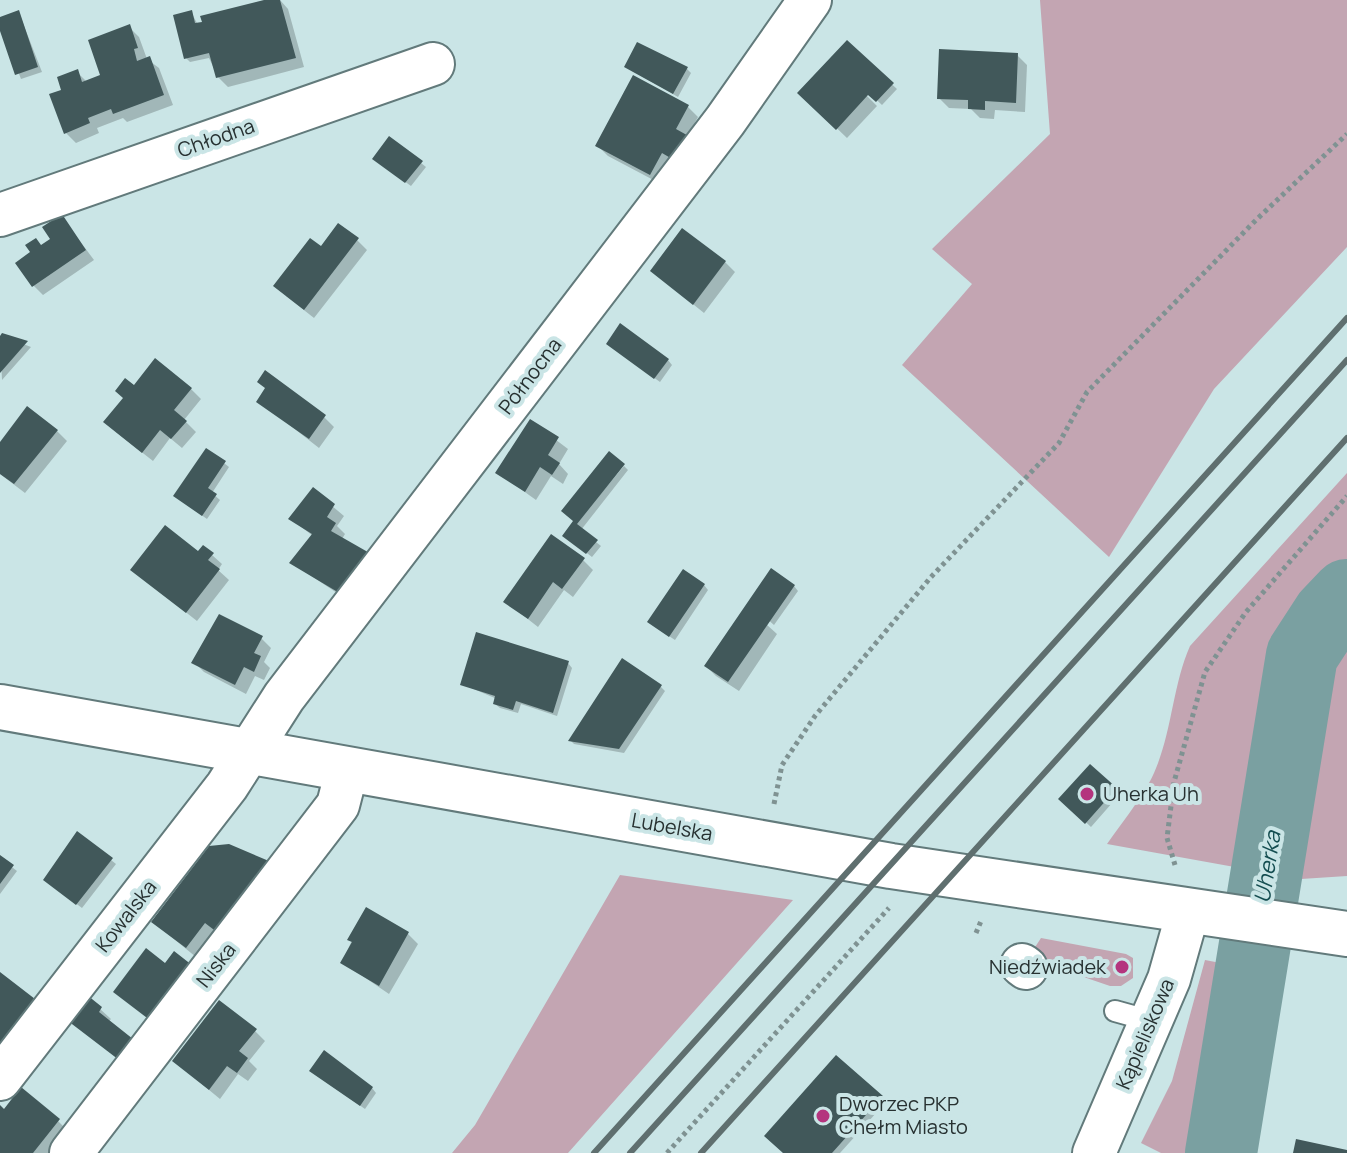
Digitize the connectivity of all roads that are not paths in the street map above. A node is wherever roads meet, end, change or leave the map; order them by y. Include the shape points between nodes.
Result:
1 (810, 0) edge
2 (433, 64) dead end
3 (0, 215) edge
4 (0, 707) edge
5 (251, 752) junction
6 (347, 770) junction
7 (1204, 914) junction
8 (1347, 934) edge
9 (0, 1079) edge
10 (71, 1153) edge
11 (1094, 1153) edge

1 - 5 street, Północna via 725,121 284,697
2 - 3 street, Chłodna
4 - 5 main road, Lubelska
5 - 6 main road, Lubelska
5 - 9 street, Kowalska
6 - 7 main road, Lubelska
6 - 10 street, Niska via 338,805
7 - 8 main road, Lubelska
7 - 11 street, Kąpieliskowa via 1169,979 1133,1016

